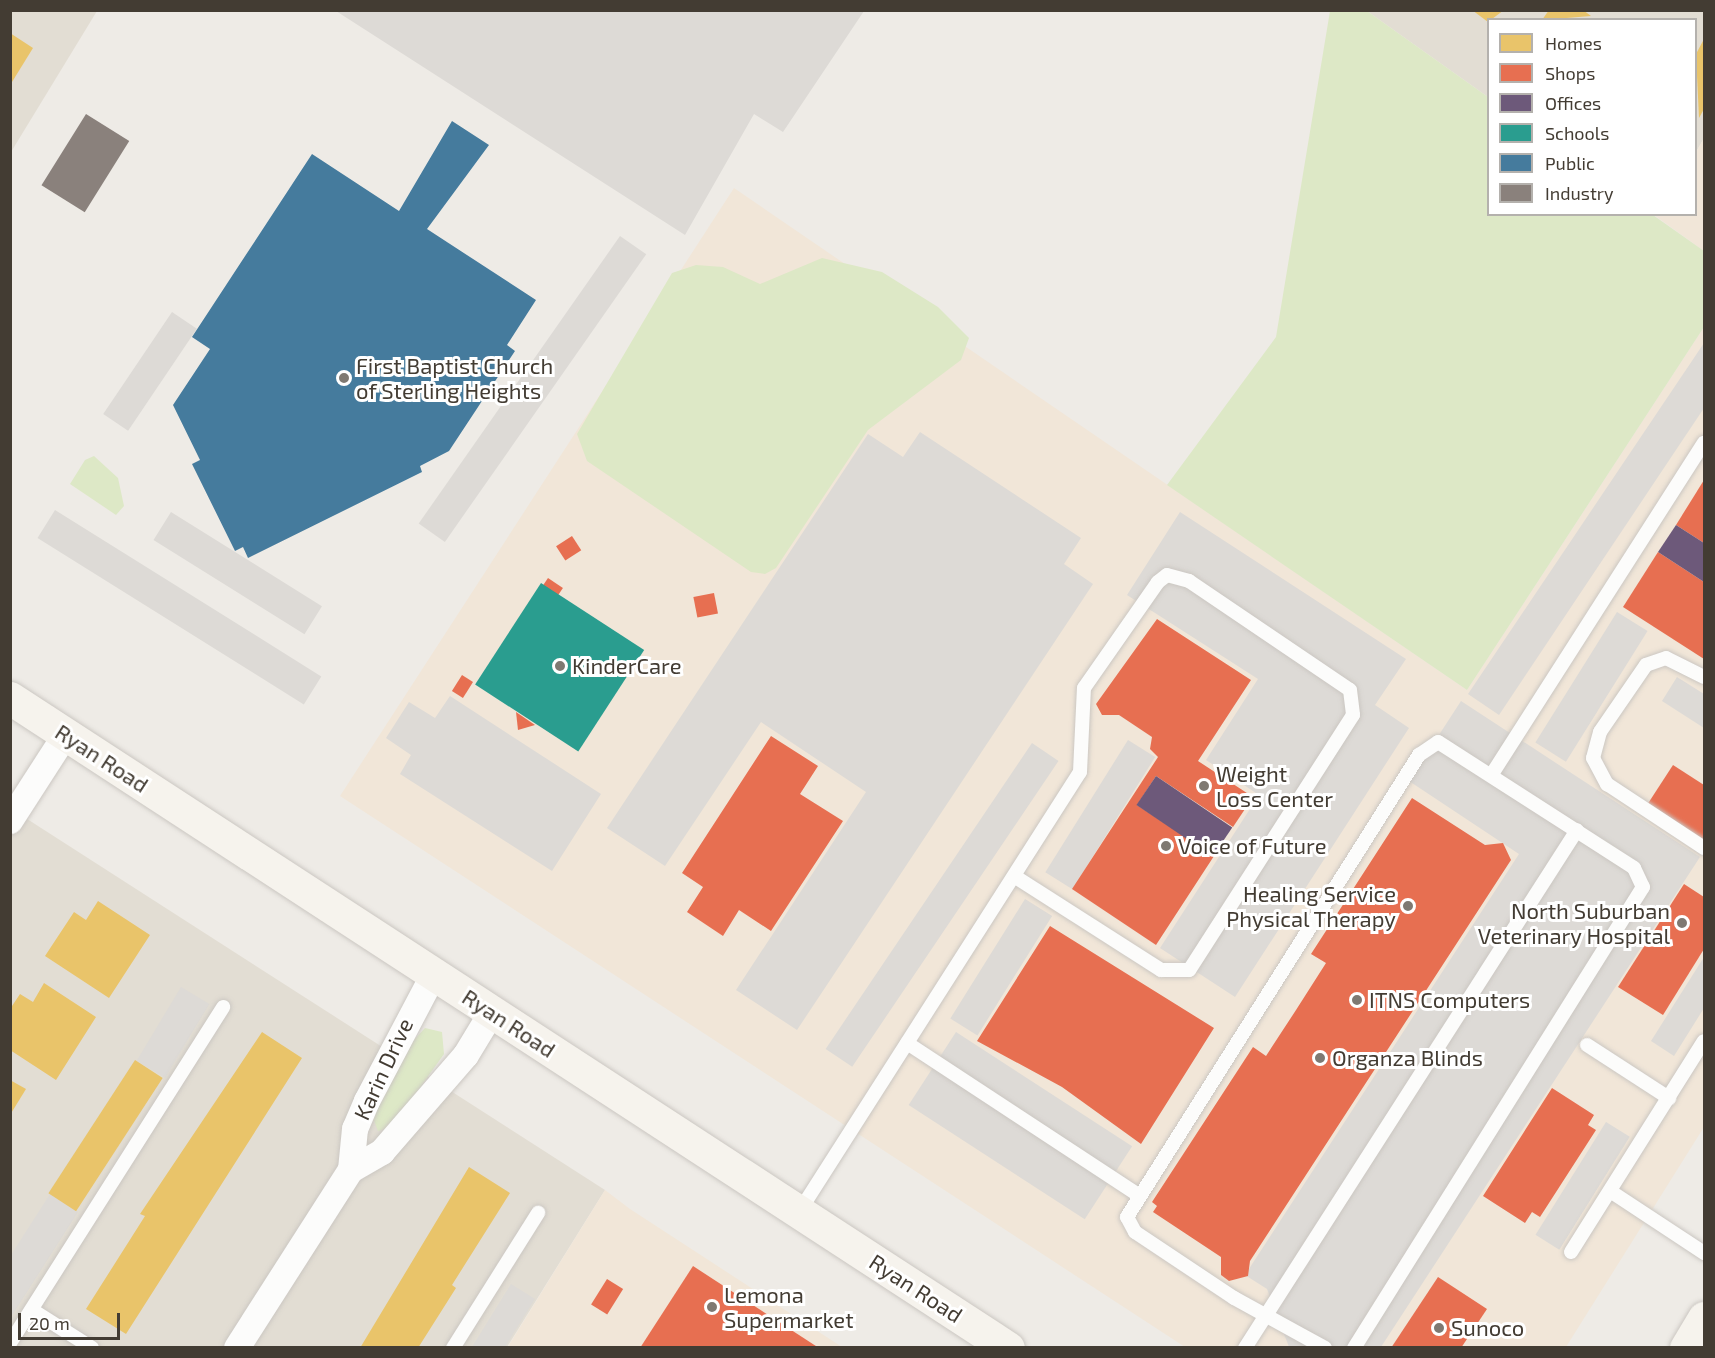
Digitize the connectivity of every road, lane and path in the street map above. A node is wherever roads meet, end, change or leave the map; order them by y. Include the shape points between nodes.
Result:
1 (1704, 443) edge
2 (1704, 677) edge
3 (10, 698) edge
4 (66, 734) junction
5 (1492, 774) junction
6 (10, 820) edge
7 (1577, 830) junction
8 (1704, 848) edge
9 (1014, 876) junction
10 (434, 974) junction
11 (223, 1007) dead end
12 (492, 1012) junction
13 (1704, 1041) edge
14 (907, 1043) junction
15 (1587, 1046) dead end
16 (1669, 1098) junction
17 (351, 1170) junction
18 (1610, 1191) junction
19 (1138, 1195) junction
20 (799, 1212) junction
21 (538, 1213) dead end
22 (1571, 1252) dead end
23 (1704, 1252) edge
24 (32, 1310) junction
25 (1267, 1313) junction
26 (1704, 1318) edge
27 (10, 1343) edge
28 (92, 1347) edge
29 (237, 1347) edge
30 (453, 1347) edge
31 (1008, 1347) edge
32 (1245, 1347) edge
33 (1325, 1347) edge
34 (1354, 1347) edge
35 (1686, 1347) edge

1 - 5 lane
2 - 8 lane via 1666,658 1646,665 1600,732 1593,758 1607,784
3 - 4 main road, Ryan Road
4 - 6 street
4 - 10 main road, Ryan Road
5 - 7 lane
5 - 19 lane via 1446,743 1424,748
7 - 25 lane
7 - 34 lane via 1641,874 1643,888
9 - 9 lane via 1080,772 1084,688 1150,591 1167,575 1189,581 1350,690 1353,715 1189,970 1179,974 1161,970
9 - 14 lane
10 - 12 main road, Ryan Road
10 - 17 street, Karin Drive via 355,1129
11 - 24 lane
12 - 17 street, Karin Drive via 466,1054 382,1152
12 - 20 main road, Ryan Road
13 - 16 lane
14 - 19 lane
14 - 20 lane
15 - 16 lane
16 - 18 lane
17 - 29 street, Karin Drive
18 - 22 lane
18 - 23 lane
19 - 25 lane via 1126,1217 1135,1232 1234,1298
20 - 31 main road, Ryan Road
21 - 30 lane
24 - 27 lane
24 - 28 lane
25 - 32 lane
25 - 33 lane
26 - 35 main road

